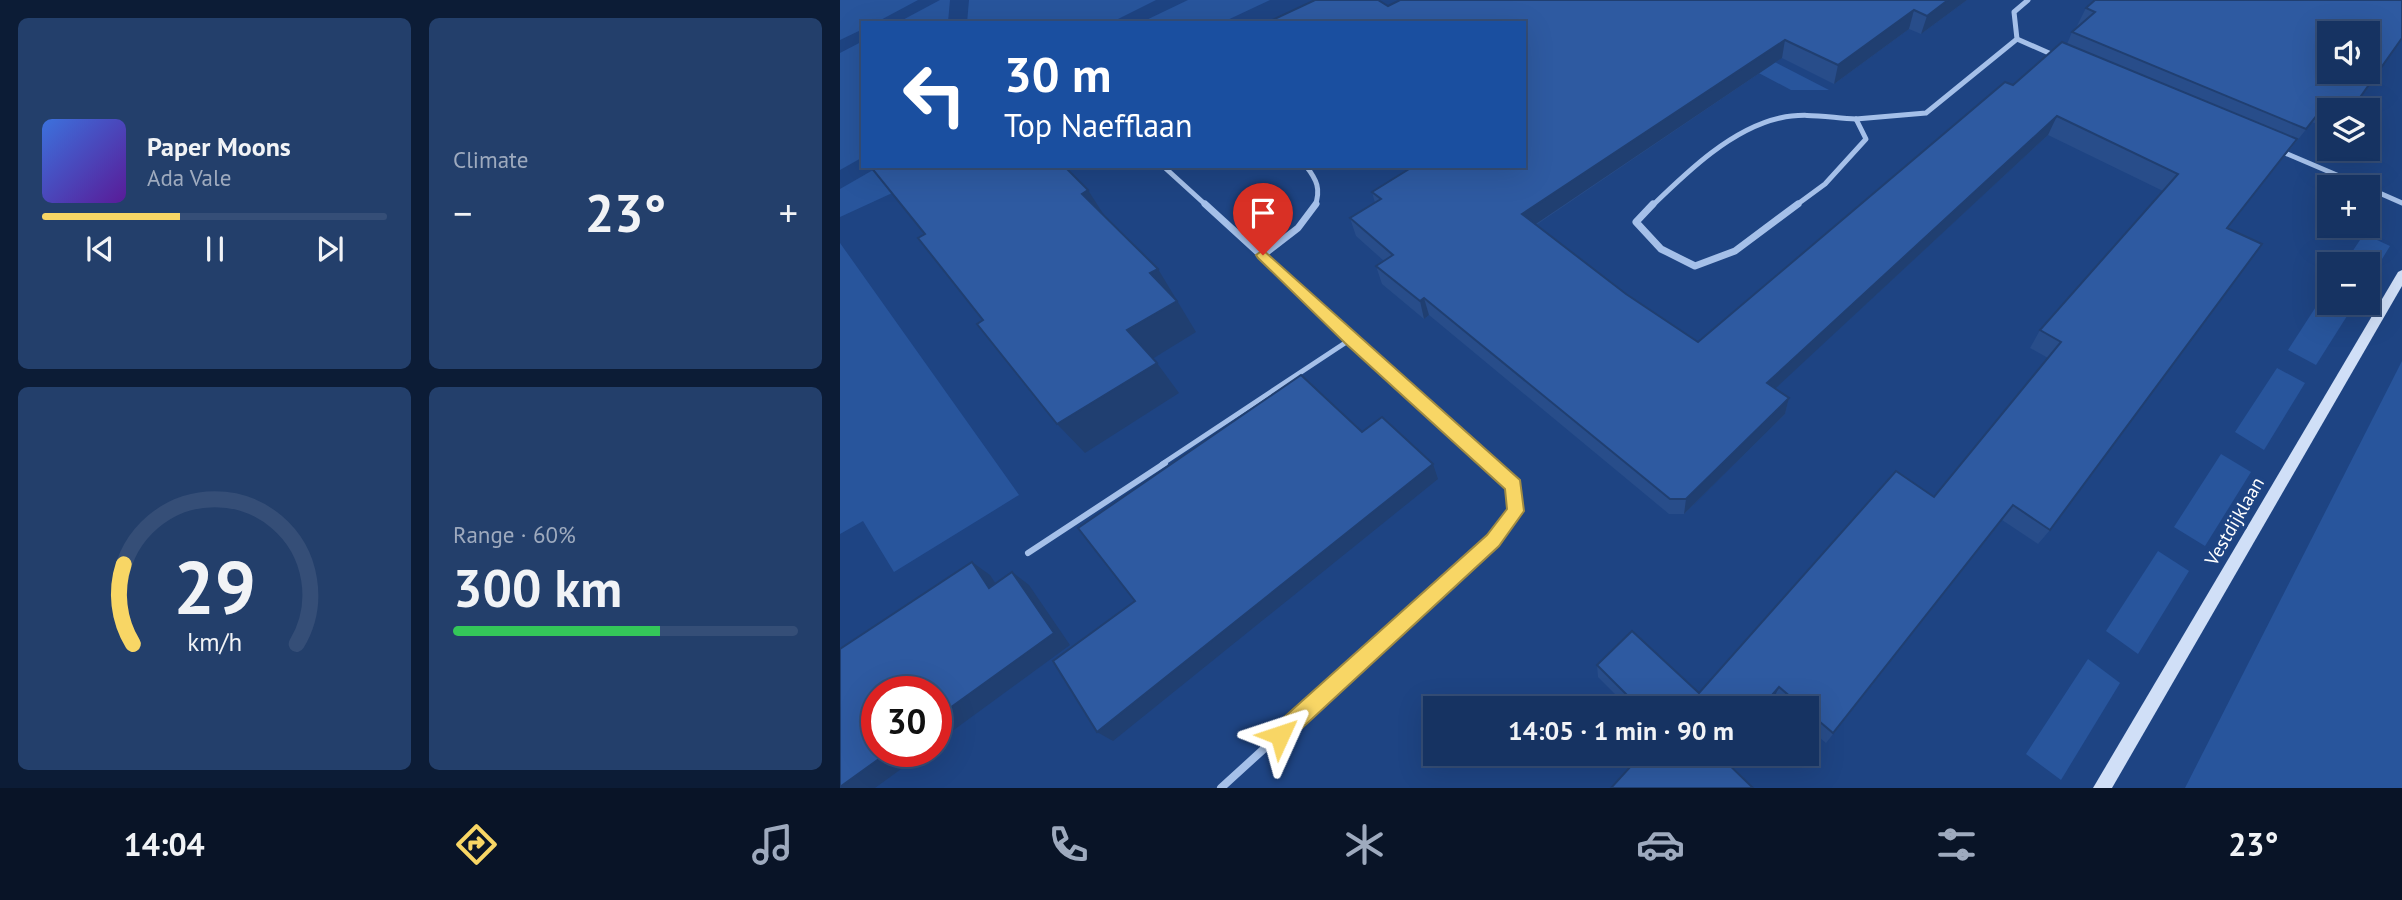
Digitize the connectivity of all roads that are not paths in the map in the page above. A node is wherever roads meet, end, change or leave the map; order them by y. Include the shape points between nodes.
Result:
1 (2028, 0) edge
2 (2017, 39) junction
3 (2067, 61) edge
4 (1856, 119) junction
5 (2266, 145) edge
6 (1165, 168) edge
7 (1308, 168) edge
8 (2336, 175) edge
9 (2380, 194) edge
10 (2402, 203) edge
11 (1263, 255) junction
12 (2402, 275) edge
13 (1350, 339) junction
14 (1028, 553) dead end
15 (1222, 788) edge
16 (2102, 788) edge

1 - 2 street via 2014,12
2 - 3 street
2 - 4 street via 1926,113
4 - 4 street via 1866,139 1825,184 1735,251 1695,266 1661,249 1636,222 1660,196 1754,125 1783,117
5 - 8 street
6 - 11 street
7 - 11 street via 1319,191 1313,210 1295,234
9 - 10 street
11 - 13 street
12 - 16 street, Vestdijklaan
13 - 14 lane
13 - 15 street via 1514,486 1516,511 1493,540

